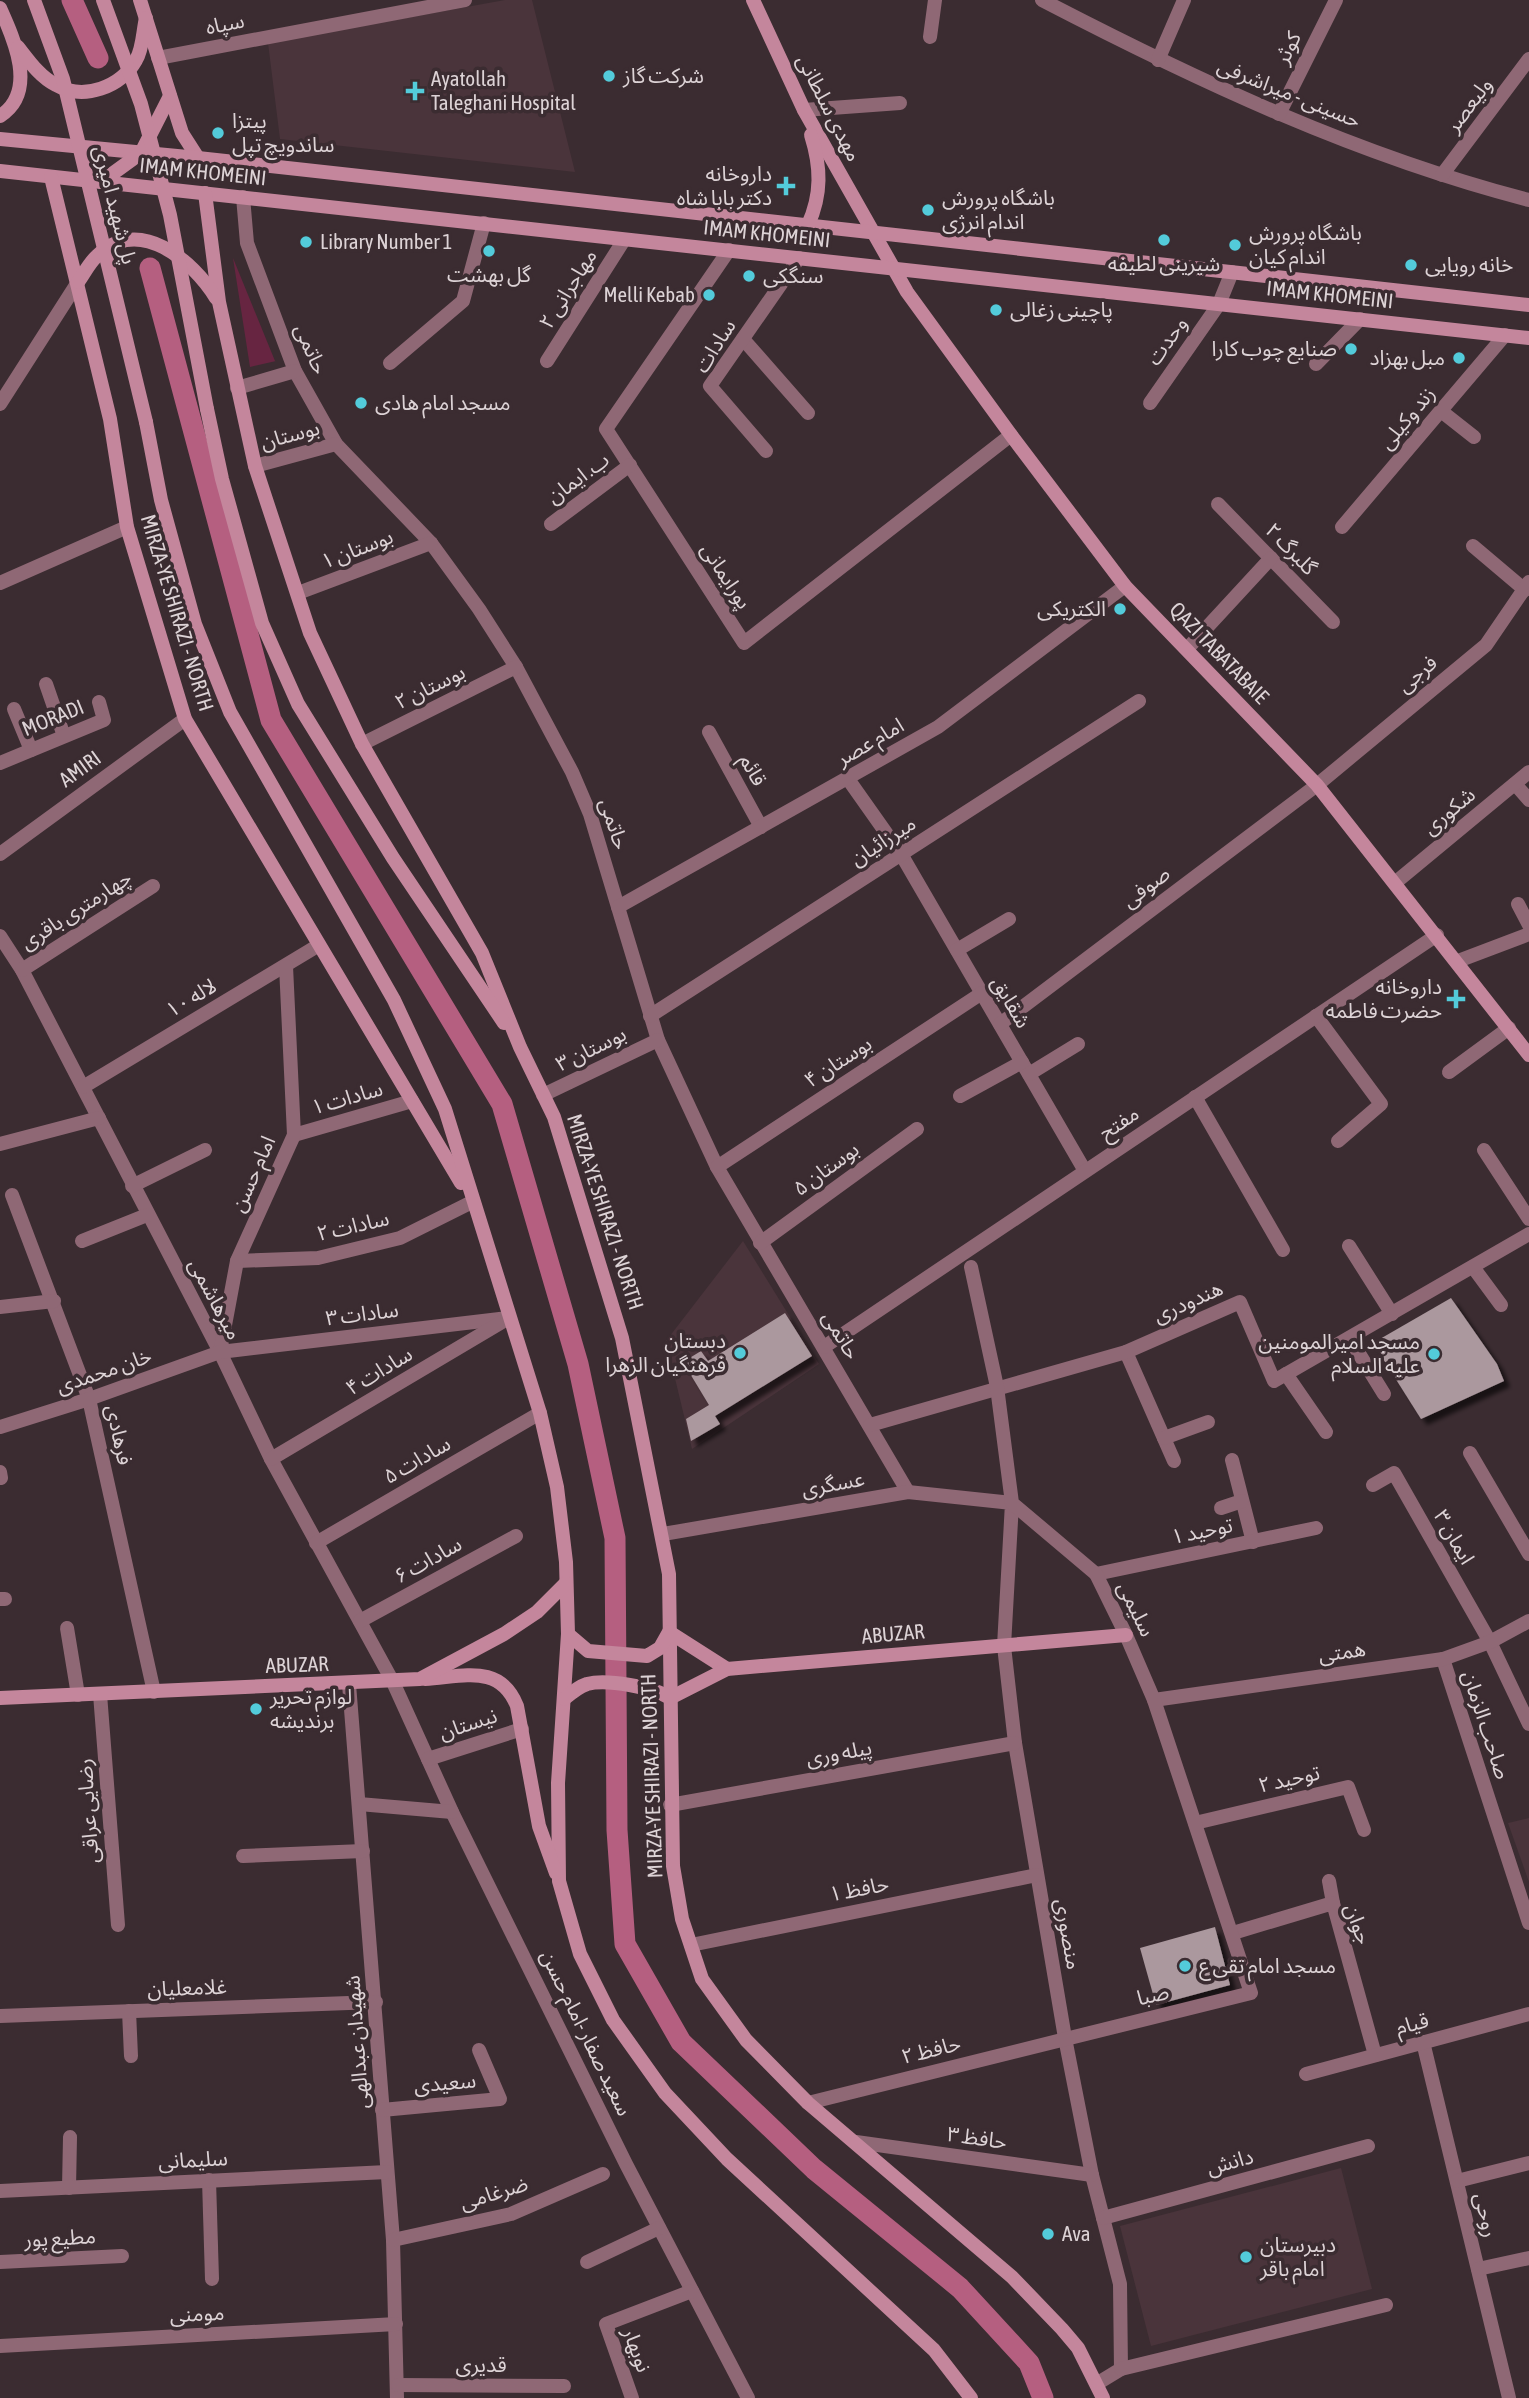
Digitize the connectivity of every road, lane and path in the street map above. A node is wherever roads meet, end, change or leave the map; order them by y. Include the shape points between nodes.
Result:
1 (34, 0) edge
2 (103, 0) edge
3 (140, 0) edge
4 (465, 0) edge
5 (753, 0) edge
6 (935, 0) edge
7 (1042, 0) edge
8 (1184, 0) edge
9 (1336, 0) edge
10 (0, 8) edge
11 (146, 18) junction
12 (930, 37) dead end
13 (18, 47) junction
14 (158, 58) junction
15 (1529, 59) edge
16 (1158, 60) junction
17 (170, 96) junction
18 (900, 103) dead end
19 (804, 110) junction
20 (1279, 114) junction
21 (0, 116) edge
22 (0, 139) edge
23 (141, 153) junction
24 (198, 158) junction
25 (0, 171) edge
26 (1442, 175) junction
27 (51, 177) junction
28 (101, 182) junction
29 (205, 193) junction
30 (243, 197) junction
31 (1529, 200) edge
32 (484, 223) junction
33 (808, 225) junction
34 (873, 232) junction
35 (624, 240) junction
36 (729, 250) junction
37 (799, 258) junction
38 (894, 268) junction
39 (1232, 272) junction
40 (78, 282) junction
41 (219, 302) junction
42 (1219, 304) junction
43 (1529, 305) edge
44 (1360, 319) junction
45 (1504, 335) junction
46 (1529, 338) edge
47 (743, 339) junction
48 (547, 361) dead end
49 (390, 363) dead end
50 (1316, 364) dead end
51 (295, 372) junction
52 (237, 388) junction
53 (1150, 403) dead end
54 (0, 404) edge
55 (1441, 411) junction
56 (808, 413) dead end
57 (146, 422) joint
58 (1011, 435) junction
59 (1474, 438) dead end
60 (336, 444) junction
61 (766, 451) dead end
62 (630, 465) junction
63 (255, 466) junction
64 (1218, 504) dead end
65 (551, 524) dead end
66 (127, 527) junction
67 (1342, 527) dead end
68 (430, 543) junction
69 (1473, 546) dead end
70 (1271, 558) junction
71 (0, 583) edge
72 (1125, 586) junction
73 (1527, 586) edge
74 (298, 593) junction
75 (1334, 622) dead end
76 (1187, 649) junction
77 (516, 667) junction
78 (46, 684) dead end
79 (1139, 701) dead end
80 (99, 702) dead end
81 (14, 709) dead end
82 (185, 719) junction
83 (709, 733) dead end
84 (64, 736) junction
85 (362, 744) junction
86 (31, 750) junction
87 (0, 763) edge
88 (1529, 772) edge
89 (848, 779) junction
90 (1515, 784) junction
91 (1317, 785) junction
92 (1529, 800) edge
93 (761, 827) junction
94 (0, 854) edge
95 (901, 854) junction
96 (1396, 882) junction
97 (153, 886) dead end
98 (1518, 905) dead end
99 (618, 907) junction
100 (1009, 919) dead end
101 (1529, 925) edge
102 (1529, 934) edge
103 (1437, 935) junction
104 (0, 936) edge
105 (320, 945) junction
106 (957, 950) junction
107 (1458, 961) junction
108 (286, 965) junction
109 (22, 970) junction
110 (982, 993) junction
111 (650, 1016) junction
112 (1316, 1016) junction
113 (1000, 1024) junction
114 (1509, 1028) junction
115 (658, 1040) junction
116 (1078, 1044) dead end
117 (520, 1047) junction
118 (1529, 1055) edge
119 (1025, 1068) junction
120 (1450, 1072) dead end
121 (83, 1087) junction
122 (543, 1096) junction
123 (960, 1096) dead end
124 (1195, 1097) junction
125 (412, 1101) junction
126 (99, 1118) junction
127 (917, 1129) dead end
128 (294, 1135) junction
129 (1338, 1141) dead end
130 (0, 1144) edge
131 (205, 1150) dead end
132 (1483, 1150) dead end
133 (717, 1167) junction
134 (1085, 1171) junction
135 (132, 1186) junction
136 (12, 1195) dead end
137 (472, 1202) junction
138 (147, 1215) junction
139 (1529, 1219) edge
140 (1529, 1234) edge
141 (82, 1241) dead end
142 (760, 1244) junction
143 (1349, 1246) dead end
144 (1283, 1250) dead end
145 (237, 1261) junction
146 (971, 1267) dead end
147 (1473, 1267) junction
148 (54, 1301) junction
149 (1501, 1305) dead end
150 (0, 1307) edge
151 (1392, 1314) junction
152 (508, 1318) junction
153 (1350, 1339) junction
154 (824, 1347) junction
155 (220, 1352) junction
156 (1126, 1352) junction
157 (1286, 1374) junction
158 (997, 1387) junction
159 (1384, 1394) dead end
160 (89, 1399) junction
161 (540, 1413) junction
162 (1208, 1422) dead end
163 (870, 1424) junction
164 (0, 1427) edge
165 (1326, 1432) dead end
166 (1164, 1438) junction
167 (1470, 1453) dead end
168 (271, 1459) junction
169 (1232, 1460) dead end
170 (1174, 1461) dead end
171 (0, 1472) edge
172 (1, 1478) edge
173 (1373, 1485) dead end
174 (908, 1492) junction
175 (1242, 1501) junction
176 (1012, 1503) junction
177 (1221, 1508) dead end
178 (1316, 1528) dead end
179 (663, 1534) junction
180 (516, 1536) dead end
181 (1253, 1542) junction
182 (316, 1543) junction
183 (1529, 1554) edge
184 (1096, 1574) junction
185 (566, 1583) junction
186 (360, 1621) junction
187 (1529, 1621) edge
188 (67, 1628) dead end
189 (669, 1632) junction
190 (568, 1634) junction
191 (1126, 1635) junction
192 (1490, 1642) junction
193 (1004, 1646) junction
194 (1443, 1659) junction
195 (727, 1669) junction
196 (420, 1679) junction
197 (393, 1682) junction
198 (349, 1684) junction
199 (154, 1692) junction
200 (100, 1694) junction
201 (78, 1695) junction
202 (0, 1698) edge
203 (670, 1698) junction
204 (564, 1699) junction
205 (1154, 1700) junction
206 (1529, 1724) edge
207 (522, 1729) junction
208 (1015, 1743) junction
209 (428, 1759) junction
210 (359, 1804) junction
211 (670, 1805) junction
212 (452, 1812) junction
213 (1195, 1823) junction
214 (1364, 1830) dead end
215 (363, 1851) junction
216 (243, 1856) dead end
217 (1037, 1875) junction
218 (559, 1881) junction
219 (1329, 1881) dead end
220 (1333, 1903) junction
221 (1529, 1923) edge
222 (118, 1925) dead end
223 (1233, 1933) junction
224 (691, 1945) junction
225 (1251, 1993) joint
226 (376, 2002) junction
227 (129, 2011) junction
228 (1529, 2014) edge
229 (0, 2016) edge
230 (1065, 2038) junction
231 (1423, 2042) junction
232 (479, 2050) dead end
233 (1375, 2055) junction
234 (131, 2056) dead end
235 (1306, 2074) dead end
236 (808, 2102) junction
237 (382, 2110) junction
238 (69, 2137) dead end
239 (856, 2142) junction
240 (1368, 2146) dead end
241 (1529, 2163) edge
242 (387, 2172) junction
243 (603, 2174) dead end
244 (1092, 2175) junction
245 (209, 2180) junction
246 (1457, 2181) junction
247 (69, 2188) junction
248 (0, 2191) edge
249 (1103, 2218) junction
250 (659, 2228) junction
251 (393, 2240) junction
252 (122, 2256) dead end
253 (1529, 2258) edge
254 (0, 2262) edge
255 (587, 2262) dead end
256 (1478, 2269) junction
257 (212, 2279) dead end
258 (692, 2291) junction
259 (1386, 2305) dead end
260 (396, 2323) junction
261 (0, 2346) edge
262 (1121, 2369) junction
263 (1098, 2383) junction
264 (564, 2386) dead end
265 (398, 2391) edge
266 (632, 2398) edge
267 (748, 2398) edge
268 (971, 2398) edge
269 (1103, 2398) edge
270 (1509, 2398) edge

1 - 57 main road, پل شهید امیری, bridge via 63,79
2 - 117 main road, MIRZA-YE SHIRAZI - NORTH, bridge via 141,104 170,215 222,479 262,623 298,704 393,858
3 - 11 main road
4 - 14 street, سپاه
5 - 19 main road, مهدی سلطانی
6 - 12 street
7 - 16 street, حسینی - میراشرفی
8 - 16 street
9 - 20 street, کوثر
10 - 13 main road
11 - 13 main road via 137,59 121,79 98,91 69,91 54,85
11 - 14 main road
13 - 21 main road via 21,73 15,96
14 - 17 main road
15 - 26 street, ولیعصر
16 - 20 street, حسینی - میراشرفی
17 - 23 main road
17 - 24 main road via 182,133
18 - 19 street
19 - 33 main road via 820,170
19 - 34 main road, مهدی سلطانی
20 - 26 street, حسینی - میراشرفی
22 - 23 main road, IMAM KHOMEINI
23 - 24 main road, IMAM KHOMEINI
23 - 28 main road
24 - 33 main road, IMAM KHOMEINI
25 - 27 main road, IMAM KHOMEINI
26 - 31 street, حسینی - میراشرفی
27 - 28 main road, IMAM KHOMEINI
27 - 40 main road, MIRZA-YE SHIRAZI - NORTH
28 - 29 main road, IMAM KHOMEINI
29 - 30 main road, IMAM KHOMEINI
29 - 41 main road, MIRZA-YE SHIRAZI - NORTH
30 - 32 main road, IMAM KHOMEINI
30 - 51 street, حاتمی via 247,243
32 - 35 main road, IMAM KHOMEINI
32 - 49 street via 463,301
33 - 34 main road, IMAM KHOMEINI
34 - 38 main road, مهدی سلطانی
34 - 39 main road, IMAM KHOMEINI
35 - 36 main road, IMAM KHOMEINI
35 - 48 street, مهاجرانی ۲
36 - 37 main road, IMAM KHOMEINI
36 - 62 street, پورایمانی via 606,429
37 - 38 main road, IMAM KHOMEINI
37 - 47 street, سادات
38 - 42 main road, IMAM KHOMEINI
38 - 58 main road, QAZI TABATABAIE
39 - 42 street, وحدت
39 - 43 main road, IMAM KHOMEINI
40 - 41 main road via 96,256 111,245 150,241 189,262
40 - 54 street
40 - 66 main road, MIRZA-YE SHIRAZI - NORTH via 110,419
41 - 52 main road, MIRZA-YE SHIRAZI - NORTH
42 - 44 main road, IMAM KHOMEINI
42 - 53 street, وحدت
44 - 45 main road, IMAM KHOMEINI
44 - 50 street
45 - 46 main road, IMAM KHOMEINI
45 - 55 street, زند وکیلی
47 - 56 street
47 - 61 street, سادات via 710,386
51 - 52 street
51 - 60 street, حاتمی
52 - 63 main road, MIRZA-YE SHIRAZI - NORTH
55 - 59 street
55 - 67 street, زند وکیلی
57 - 137 main road, MIRZA-YE SHIRAZI - NORTH via 161,500 195,624 230,712 394,1000 445,1109
58 - 62 street, پورایمانی via 744,643
58 - 72 main road, QAZI TABATABAIE
60 - 63 street, بوستان
60 - 68 street, حاتمی
62 - 65 street, ب. ایمان
63 - 74 main road, MIRZA-YE SHIRAZI - NORTH
64 - 70 street, گلبرگ ۲
66 - 71 street
66 - 82 main road, MIRZA-YE SHIRAZI - NORTH
68 - 74 street, بوستان ۱
68 - 77 street, حاتمی
69 - 73 street
70 - 75 street, گلبرگ ۲
70 - 76 street
72 - 76 main road, QAZI TABATABAIE
72 - 89 street, امام عصر via 938,727
73 - 91 street, فرجی via 1486,645
74 - 85 main road, MIRZA-YE SHIRAZI - NORTH via 325,668
76 - 91 main road, QAZI TABATABAIE
77 - 85 street, بوستان ۲
77 - 99 street, حاتمی via 590,814
78 - 84 street
79 - 95 street, میرزائیان
80 - 84 street, MORADI via 104,720
81 - 86 street
82 - 94 street, AMIRI
82 - 105 main road, MIRZA-YE SHIRAZI - NORTH
83 - 93 street, قائم
84 - 86 street, MORADI
85 - 117 main road, MIRZA-YE SHIRAZI - NORTH via 482,953
86 - 87 street, MORADI
88 - 90 street, شکوری
89 - 93 street, امام عصر
89 - 95 street, شقایق
90 - 92 street
90 - 96 street, شکوری
91 - 96 main road, QAZI TABATABAIE
91 - 113 street, صوفی
93 - 99 street, امام عصر
95 - 106 street, شقایق
95 - 111 street, میرزائیان
96 - 103 main road, QAZI TABATABAIE
97 - 109 street, چهارمتری باقری
98 - 101 street
99 - 111 street, حاتمی
100 - 106 street
102 - 107 street
103 - 107 main road, QAZI TABATABAIE
103 - 112 street, مفتح
104 - 109 street, میرهاشمی
105 - 108 street, لاله ۱۰
105 - 125 main road, MIRZA-YE SHIRAZI - NORTH
106 - 110 street, شقایق
107 - 114 main road, QAZI TABATABAIE
108 - 121 street, لاله ۱۰
108 - 128 street, امام حسن
109 - 121 street, میرهاشمی
110 - 113 street, شقایق
110 - 133 street, بوستان ۴
111 - 115 street, حاتمی
112 - 124 street, مفتح
112 - 129 street via 1381,1104
113 - 119 street, شقایق
114 - 118 main road, QAZI TABATABAIE
114 - 120 street
115 - 122 street, بوستان ۳
115 - 133 street, حاتمی
116 - 119 street
117 - 122 main road, MIRZA-YE SHIRAZI - NORTH
119 - 123 street
119 - 134 street, شقایق
121 - 126 street, میرهاشمی
122 - 179 main road, MIRZA-YE SHIRAZI - NORTH via 590,1226 622,1338
124 - 134 street, مفتح
124 - 144 street
125 - 128 street, سادات ۱
125 - 137 main road, MIRZA-YE SHIRAZI - NORTH
126 - 130 street
126 - 135 street, میرهاشمی
127 - 142 street, بوستان ۵
128 - 145 street, امام حسن
131 - 135 street
132 - 139 street
133 - 142 street, حاتمی
134 - 154 street, مفتح
135 - 138 street, میرهاشمی
136 - 148 street, فرهادی
137 - 145 street, سادات ۲ via 400,1238 318,1258
137 - 152 main road, MIRZA-YE SHIRAZI - NORTH
138 - 141 street
138 - 155 street, میرهاشمی
140 - 147 street
142 - 154 street, حاتمی
143 - 151 street
145 - 155 street, امام حسن
146 - 158 street
147 - 149 street
147 - 151 street
148 - 150 street
148 - 160 street, فرهادی
151 - 153 street
152 - 155 street, سادات ۳
152 - 161 main road, MIRZA-YE SHIRAZI - NORTH
152 - 168 street, سادات ۴
153 - 157 street
153 - 159 street
154 - 163 street, حاتمی
155 - 160 street, خان محمدی
155 - 168 street, میرهاشمی
156 - 157 street, هندودری via 1240,1302 1274,1381
156 - 158 street, هندودری
156 - 166 street
157 - 165 street
158 - 163 street, هندودری
158 - 176 street
160 - 164 street, خان محمدی
160 - 199 street, فرهادی
161 - 182 street, سادات ۵
161 - 185 main road, MIRZA-YE SHIRAZI - NORTH via 557,1487
162 - 166 street
163 - 174 street, حاتمی
166 - 170 street
167 - 183 street
168 - 182 street, میرهاشمی
169 - 175 street
171 - 172 street
173 - 192 street, ایمان ۳ via 1394,1474
174 - 176 street, عسگری
174 - 179 street, عسگری
175 - 177 street
175 - 181 street
176 - 184 street, سلیمی
176 - 193 street, منصوری
178 - 181 street, توحید ۱
179 - 189 main road, MIRZA-YE SHIRAZI - NORTH via 669,1573
180 - 186 street, سادات ۶
181 - 184 street, توحید ۱
182 - 186 street, میرهاشمی
184 - 191 street, سلیمی
185 - 190 main road, MIRZA-YE SHIRAZI - NORTH
185 - 196 main road, ABUZAR via 537,1612 504,1634
186 - 197 street, میرهاشمی
187 - 192 street, همتی
188 - 201 street
189 - 190 main road via 660,1648 647,1656 588,1651
189 - 195 main road
189 - 203 main road, MIRZA-YE SHIRAZI - NORTH
190 - 204 main road, MIRZA-YE SHIRAZI - NORTH
191 - 193 main road, ABUZAR
191 - 205 street, سلیمی
192 - 194 street, همتی
192 - 206 street
193 - 195 main road, ABUZAR
193 - 208 street, منصوری
194 - 205 street, همتی
194 - 221 street, صاحب الزمان
195 - 203 main road, ABUZAR
196 - 197 main road, ABUZAR
196 - 207 main road via 490,1675 502,1681 517,1706
197 - 198 main road, ABUZAR
197 - 209 street, سعید صفار -امام حسن
198 - 199 main road, ABUZAR
198 - 210 street, شهیدان عبدالهی
199 - 200 main road, ABUZAR
200 - 201 main road, ABUZAR
200 - 222 street, رضایی عراقی
201 - 202 main road, ABUZAR
203 - 204 main road via 649,1688 590,1683
203 - 211 main road, MIRZA-YE SHIRAZI - NORTH
204 - 218 main road, MIRZA-YE SHIRAZI - NORTH via 558,1783
205 - 213 street, سلیمی
207 - 209 street, نیستان
207 - 218 main road via 539,1826
208 - 211 street, پیله وری
208 - 217 street, منصوری
209 - 212 street, سعید صفار -امام حسن
210 - 212 street
210 - 215 street, شهیدان عبدالهی
211 - 224 main road, MIRZA-YE SHIRAZI - NORTH via 673,1866
212 - 250 street, سعید صفار -امام حسن
213 - 214 street, توحید ۲ via 1348,1787
213 - 223 street, سلیمی
215 - 216 street
215 - 226 street, شهیدان عبدالهی
217 - 224 street, حافظ ۱
217 - 230 street, منصوری
218 - 268 main road, MIRZA-YE SHIRAZI - NORTH via 580,1954 613,2020 665,2093 727,2159 934,2350
219 - 220 street
220 - 223 street, جوان
220 - 233 street, جوان
223 - 225 street, سلیمی
224 - 236 main road, MIRZA-YE SHIRAZI - NORTH via 702,1979 746,2040
225 - 230 street, صبا
226 - 227 street, غلامعلیان
226 - 237 street, شهیدان عبدالهی
227 - 229 street, غلامعلیان
227 - 234 street
228 - 231 street, قیام
230 - 236 street, حافظ ۲
230 - 244 street, منصوری
231 - 233 street, قیام
231 - 246 street, روحی
232 - 237 street, سعیدی via 500,2099
233 - 235 street, قیام
236 - 239 main road, MIRZA-YE SHIRAZI - NORTH
237 - 242 street, شهیدان عبدالهی
238 - 247 street
239 - 244 street, حافظ ۳
239 - 263 main road, MIRZA-YE SHIRAZI - NORTH via 1012,2277 1078,2348
240 - 249 street, دانش
241 - 246 street
242 - 245 street, سلیمانی
242 - 251 street, شهیدان عبدالهی
243 - 251 street, ضرغامی via 511,2214
244 - 249 street, منصوری
245 - 247 street, سلیمانی
245 - 257 street
246 - 256 street, روحی
247 - 248 street, سلیمانی
249 - 262 street, منصوری via 1120,2284
250 - 255 street
250 - 258 street, سعید صفار -امام حسن
251 - 260 street, شهیدان عبدالهی
252 - 254 street, مطیع پور
253 - 256 street
256 - 270 street, روحی
258 - 266 street, نوبهار via 606,2324
258 - 267 street, سعید صفار -امام حسن
259 - 262 street
260 - 261 street, مومنی
260 - 265 street, شهیدان عبدالهی
262 - 263 street
263 - 269 main road, MIRZA-YE SHIRAZI - NORTH
264 - 265 street, قدیری

